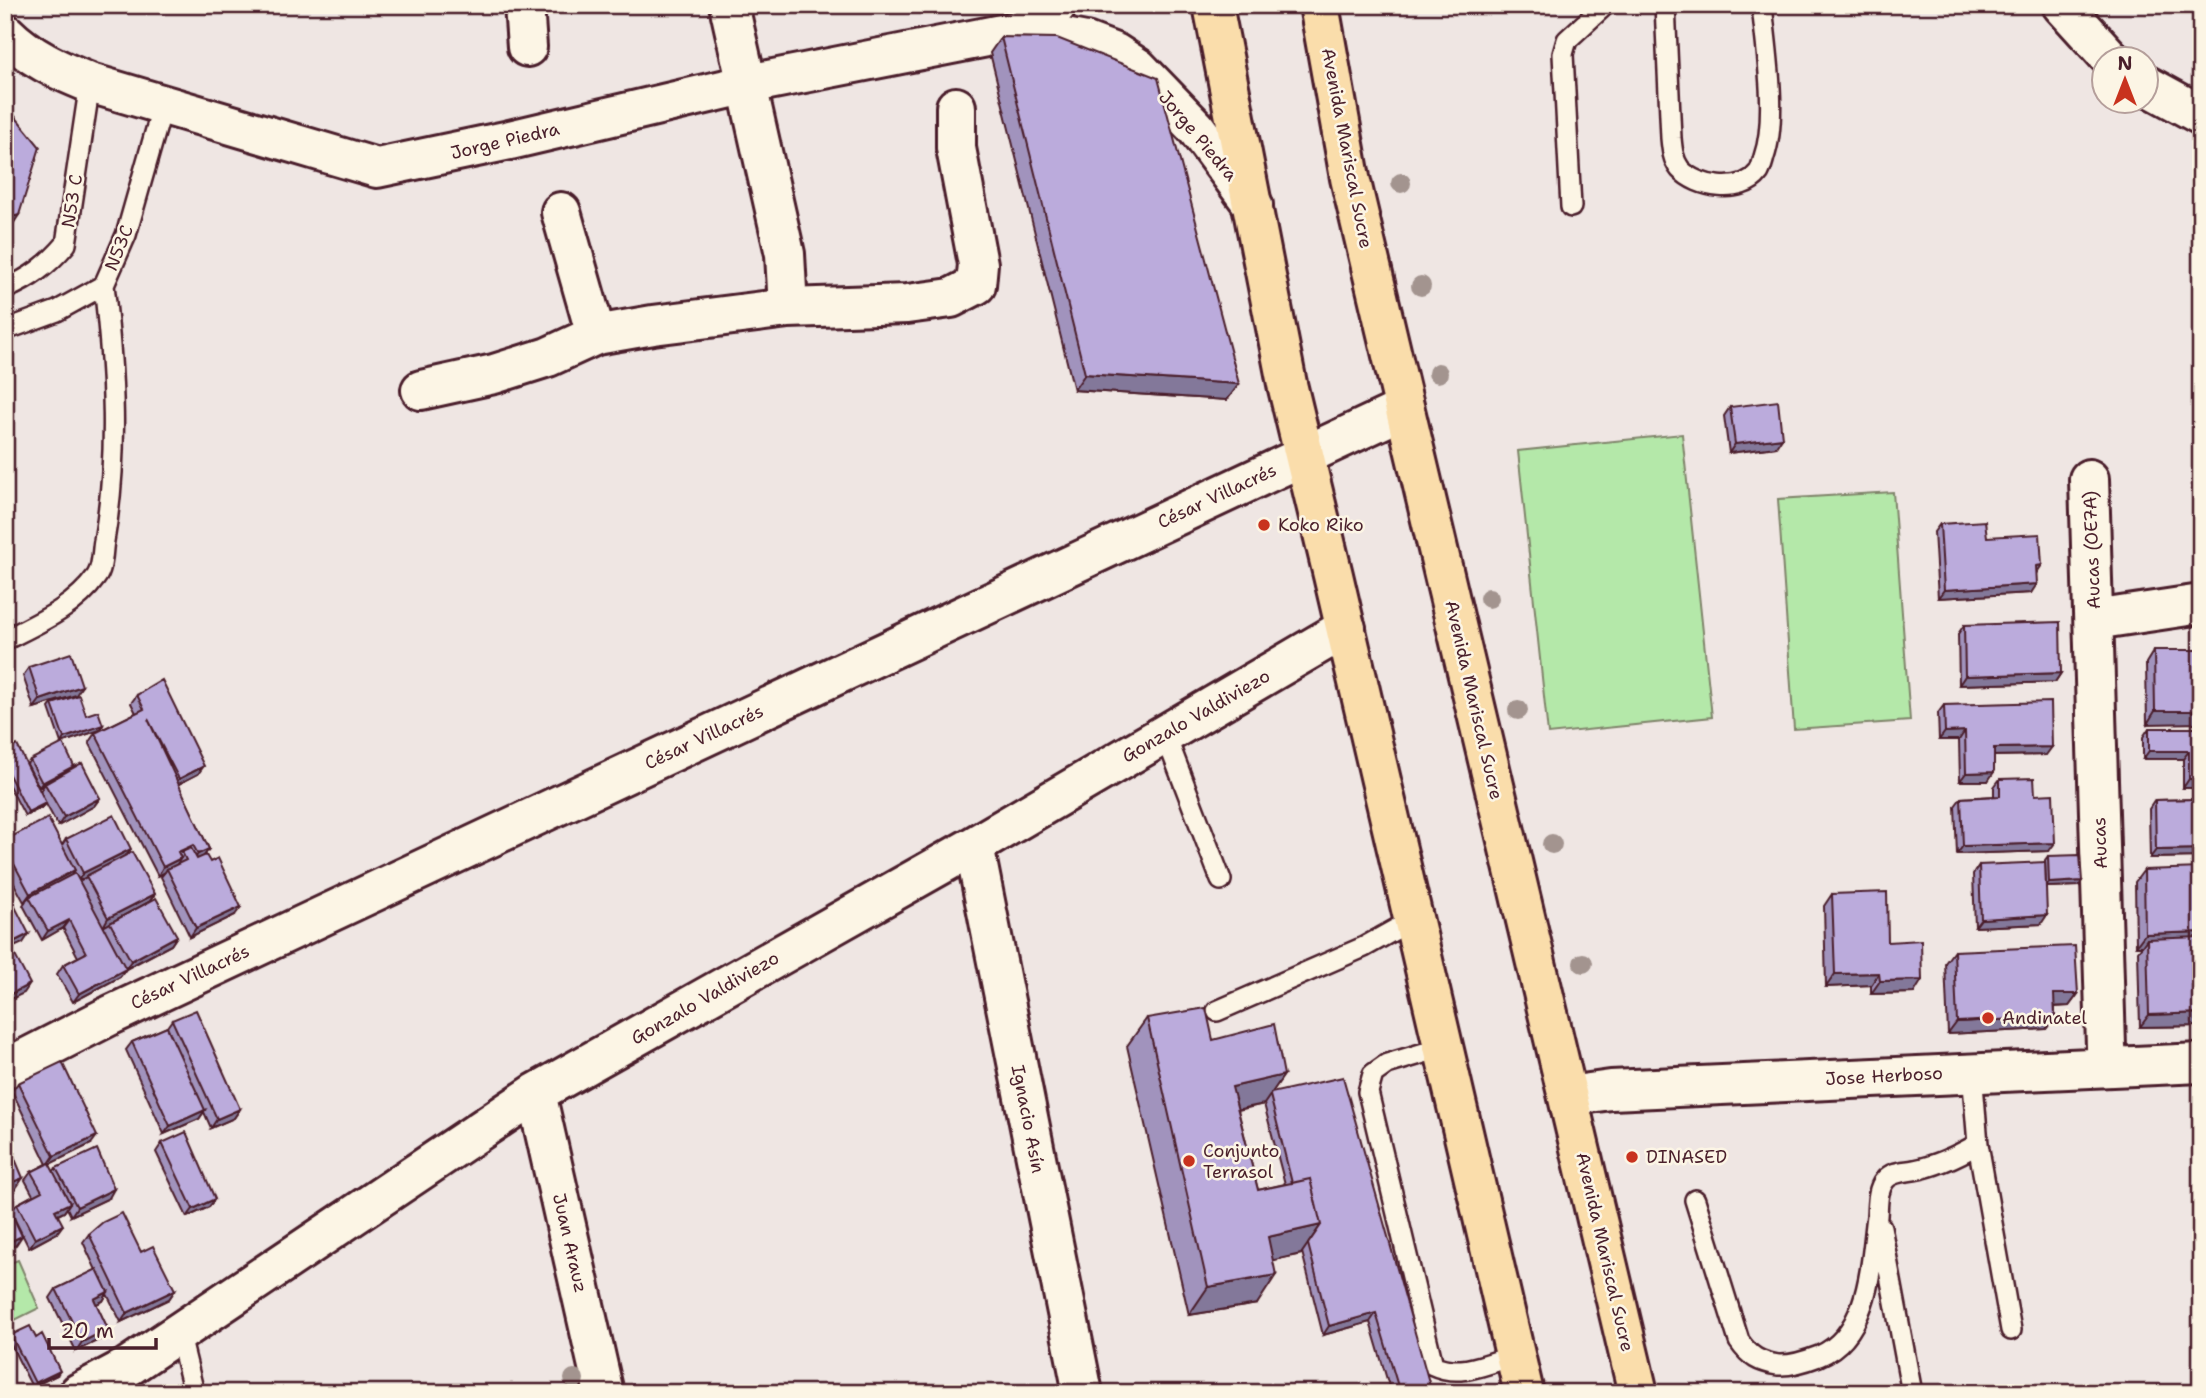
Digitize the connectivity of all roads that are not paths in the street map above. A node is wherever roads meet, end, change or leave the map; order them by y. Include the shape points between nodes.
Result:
1 (524, 5) edge
2 (729, 5) edge
3 (1058, 5) edge
4 (1213, 5) edge
5 (1319, 5) edge
6 (1605, 5) edge
7 (1665, 5) edge
8 (1762, 5) edge
9 (2062, 5) edge
10 (1022, 30) junction
11 (5, 33) edge
12 (2099, 46) edge
13 (527, 47) dead end
14 (90, 83) junction
15 (748, 84) junction
16 (2160, 92) edge
17 (163, 106) junction
18 (956, 107) dead end
19 (2201, 115) edge
20 (1253, 205) junction
21 (1572, 207) dead end
22 (561, 212) dead end
23 (104, 285) junction
24 (5, 289) edge
25 (788, 308) junction
26 (5, 330) edge
27 (596, 335) junction
28 (421, 390) dead end
29 (1404, 409) junction
30 (1303, 457) junction
31 (2089, 479) dead end
32 (2201, 604) edge
33 (2094, 620) junction
34 (1346, 628) junction
35 (5, 640) edge
36 (1165, 734) junction
37 (974, 846) junction
38 (1222, 880) dead end
39 (1414, 919) junction
40 (1217, 1011) dead end
41 (1444, 1047) junction
42 (2201, 1063) edge
43 (2109, 1067) junction
44 (5, 1069) edge
45 (1972, 1072) junction
46 (536, 1093) junction
47 (1569, 1096) junction
48 (1978, 1144) junction
49 (1695, 1200) dead end
50 (1877, 1209) junction
51 (2011, 1330) dead end
52 (179, 1332) junction
53 (1515, 1355) junction
54 (129, 1380) edge
55 (79, 1393) edge
56 (194, 1393) edge
57 (604, 1393) edge
58 (1083, 1393) edge
59 (1524, 1393) edge
60 (1638, 1393) edge
61 (1912, 1393) edge

1 - 13 street
2 - 15 street
3 - 10 street, Jorge Piedra
4 - 20 main road
5 - 29 main road, Avenida Mariscal Sucre via 1350,178
6 - 21 lane via 1567,40 1563,54
7 - 8 lane via 1674,158 1681,170 1705,183 1732,186 1759,171 1770,133
9 - 12 street
10 - 15 street, Jorge Piedra
10 - 20 street, Jorge Piedra via 1086,42 1138,68 1196,128
11 - 14 street, Jorge Piedra via 52,68
14 - 17 street, Jorge Piedra
14 - 24 lane, N53 C via 65,244 49,264
15 - 17 street, Jorge Piedra via 377,168
15 - 25 street via 785,254
16 - 19 street
17 - 23 lane, N53C via 127,235
18 - 25 street via 956,148 978,264 976,285 951,298 907,304
20 - 30 main road
22 - 27 street
23 - 26 lane, N53C via 57,311
23 - 35 lane via 113,358 115,438 111,503 98,575 68,606
25 - 27 street
27 - 28 street via 494,374
29 - 30 street, César Villacrés
29 - 47 main road, Avenida Mariscal Sucre
30 - 34 main road
30 - 44 street, César Villacrés via 111,1014
31 - 33 street, Aucas (OE7A)
32 - 33 street
33 - 43 street, Aucas
34 - 36 street, Gonzalo Valdiviezo
34 - 39 main road
36 - 37 street, Gonzalo Valdiviezo
36 - 38 lane
37 - 46 street, Gonzalo Valdiviezo
37 - 58 street, Ignacio Asín
39 - 40 lane via 1364,947
39 - 41 main road
41 - 53 main road
41 - 53 lane via 1387,1064 1373,1074 1368,1092 1433,1365 1463,1371
42 - 43 street, Jose Herboso
43 - 45 street, Jose Herboso
45 - 47 street, Jose Herboso
45 - 48 lane
46 - 52 street, Gonzalo Valdiviezo
46 - 57 street, Juan Arauz
47 - 60 main road, Avenida Mariscal Sucre
48 - 50 lane via 1937,1163 1889,1176 1878,1195
48 - 51 lane
49 - 50 lane via 1739,1341 1748,1354 1782,1365 1806,1362 1844,1340 1865,1287
50 - 61 lane
52 - 54 street, Gonzalo Valdiviezo
52 - 56 lane
53 - 59 main road
54 - 55 street, Gonzalo Valdiviezo

